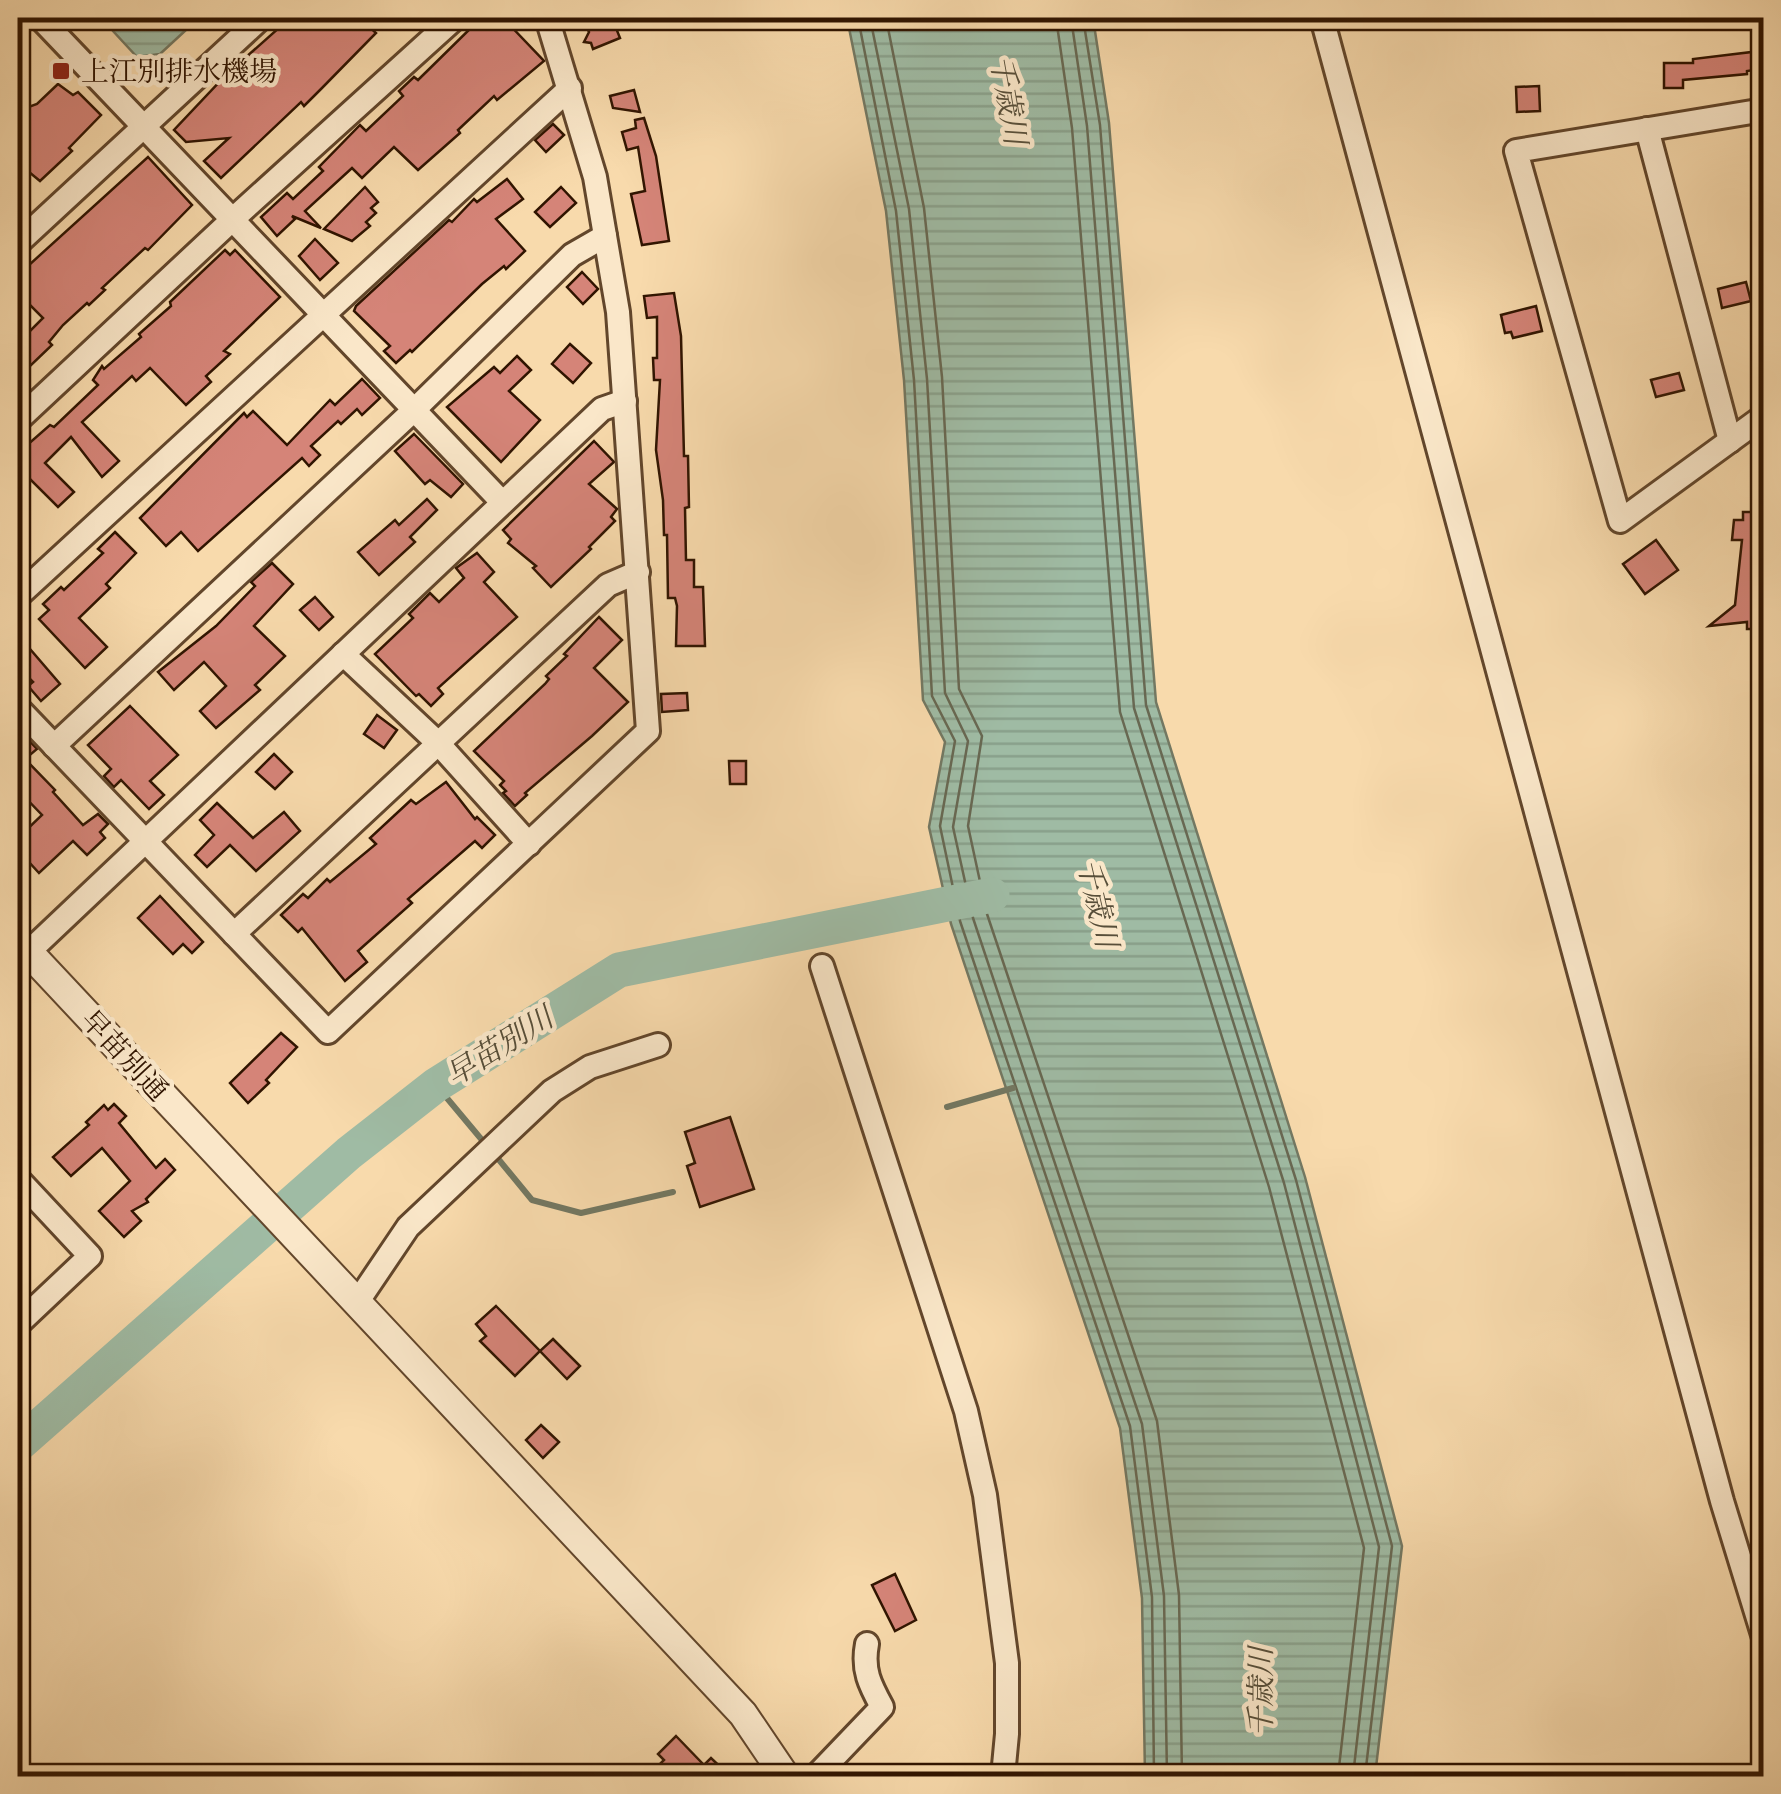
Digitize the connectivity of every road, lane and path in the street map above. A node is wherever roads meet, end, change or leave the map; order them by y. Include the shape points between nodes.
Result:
1 (40, 18) edge
2 (262, 18) edge
3 (455, 18) edge
4 (547, 18) edge
5 (1322, 18) edge
6 (570, 88) junction
7 (1764, 110) edge
8 (144, 126) junction
9 (1648, 129) junction
10 (232, 219) junction
11 (22, 231) edge
12 (605, 236) junction
13 (323, 314) junction
14 (625, 402) junction
15 (414, 410) junction
16 (1764, 416) edge
17 (18, 420) edge
18 (1730, 442) junction
19 (502, 502) junction
20 (638, 572) junction
21 (18, 596) edge
22 (343, 654) junction
23 (18, 708) edge
24 (438, 743) junction
25 (54, 746) junction
26 (146, 842) junction
27 (529, 844) junction
28 (234, 934) junction
29 (21, 952) edge
30 (822, 966) dead end
31 (658, 1045) dead end
32 (18, 1179) edge
33 (349, 1292) junction
34 (18, 1324) edge
35 (1764, 1638) edge
36 (867, 1644) dead end
37 (785, 1776) edge
38 (816, 1776) edge
39 (1002, 1776) edge

1 - 8 street
2 - 8 street
3 - 10 street
4 - 6 street
5 - 35 street
6 - 12 street
6 - 13 street
7 - 9 street
8 - 10 street
8 - 11 street
9 - 18 street
9 - 18 street via 1516,151 1620,521
10 - 13 street
10 - 17 street
12 - 14 street
12 - 15 street via 572,255
13 - 15 street
13 - 21 street
14 - 19 street via 602,409
14 - 20 street
15 - 19 street
15 - 25 street
16 - 18 street
19 - 22 street
20 - 24 street via 608,585
20 - 27 street via 648,731
22 - 24 street
22 - 26 street
23 - 25 street
24 - 27 street
24 - 28 street
25 - 26 street
26 - 28 street
26 - 29 street
27 - 28 street via 328,1032
29 - 33 street, 早苗別通
30 - 39 street via 966,1411 985,1495 1007,1663
31 - 33 street via 590,1067 552,1091
32 - 34 street via 90,1256
33 - 37 street, 早苗別通 via 743,1714
36 - 38 street via 863,1664 882,1707

